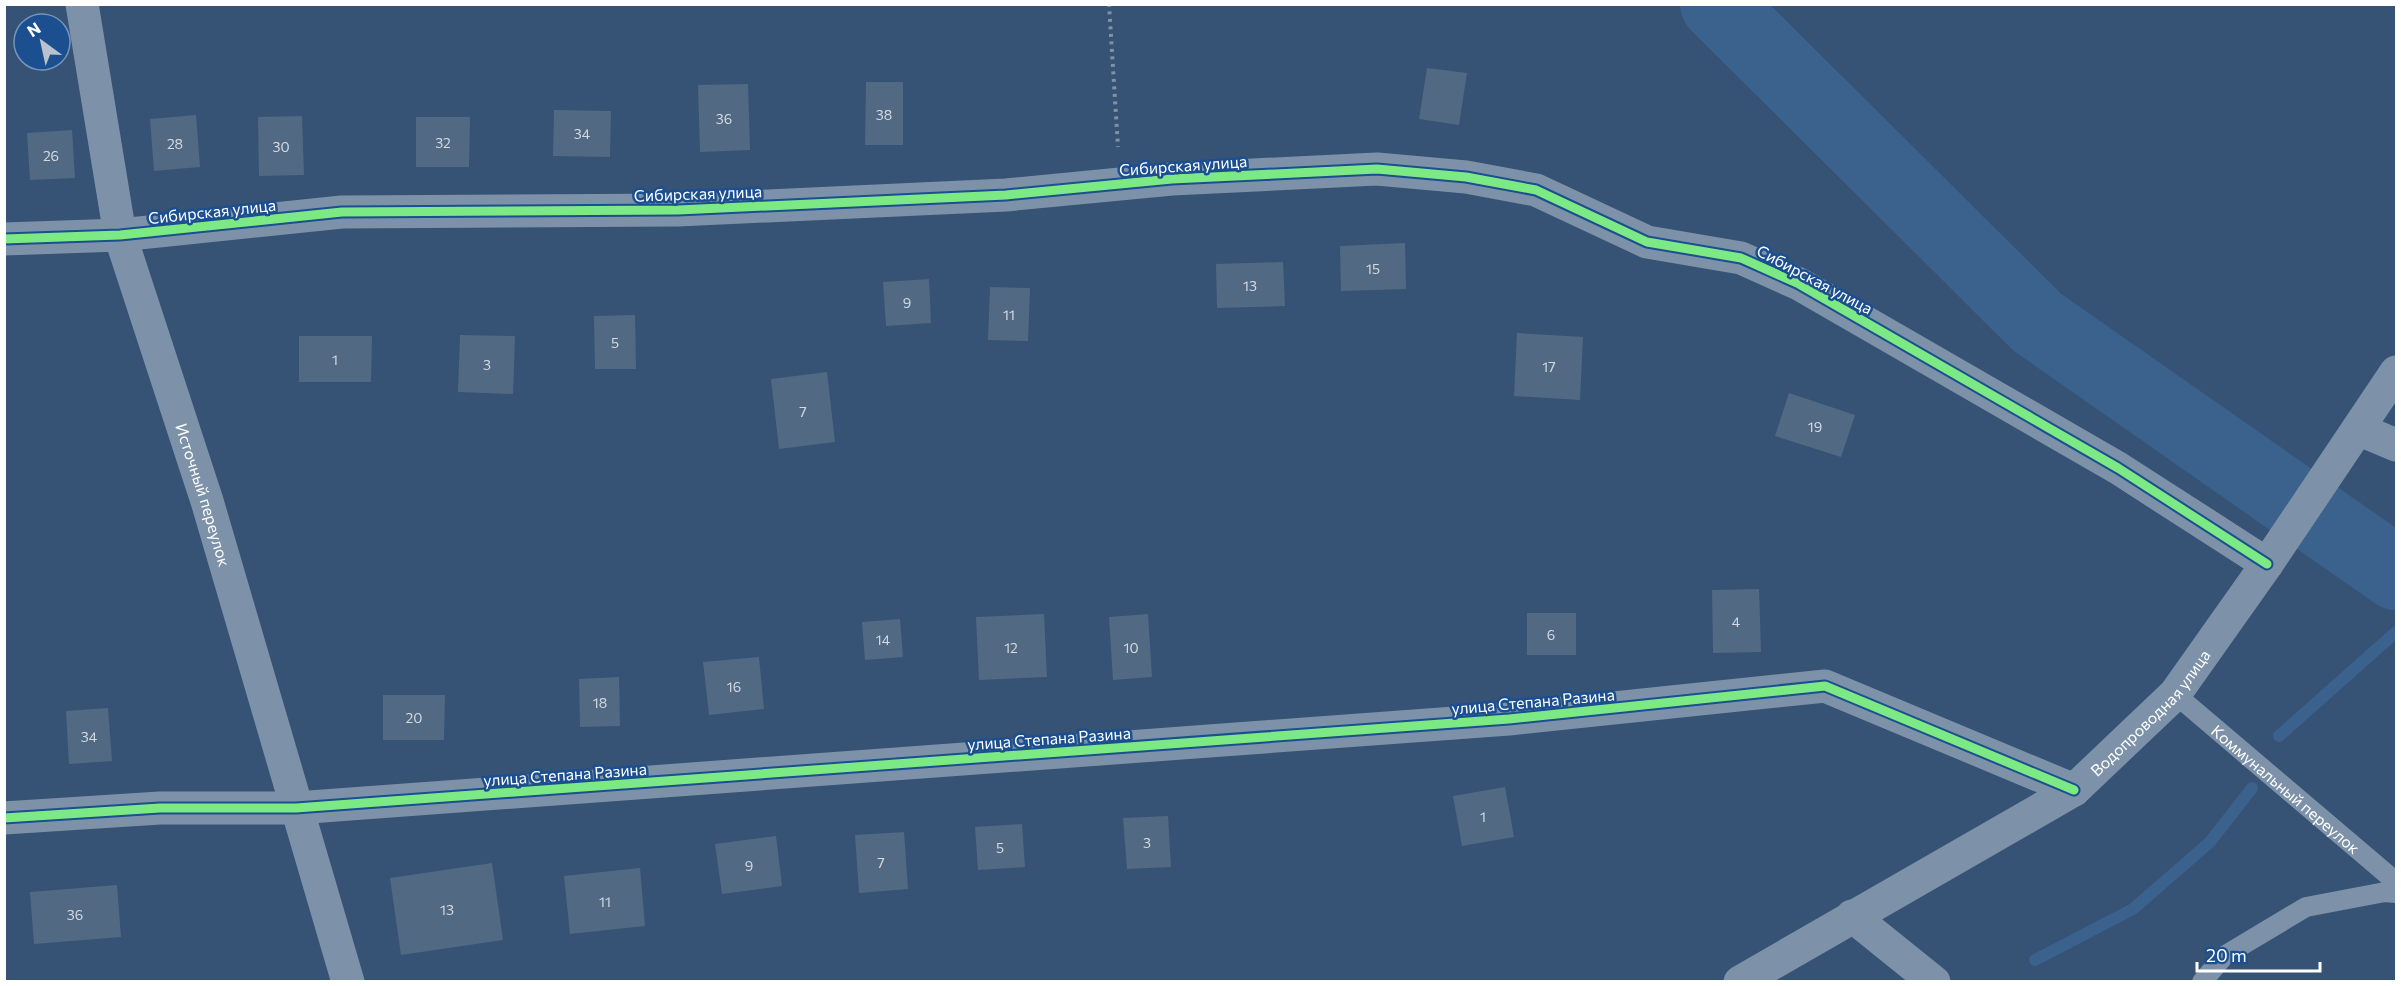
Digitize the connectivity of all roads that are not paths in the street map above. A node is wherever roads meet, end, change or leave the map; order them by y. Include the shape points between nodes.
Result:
1 (82, 4) edge
2 (120, 236) junction
3 (4, 239) edge
4 (2397, 372) edge
5 (2358, 429) junction
6 (2397, 445) edge
7 (2267, 564) junction
8 (2175, 694) junction
9 (2074, 790) junction
10 (296, 808) junction
11 (4, 818) edge
12 (2397, 882) edge
13 (2397, 893) edge
14 (1852, 916) junction
15 (348, 981) edge
16 (1740, 981) edge
17 (1934, 981) edge
18 (2202, 981) edge

1 - 2 street, Источный переулок
2 - 3 street, Сибирская улица
2 - 7 street, Сибирская улица via 342,212 678,210 1006,195 1120,184 1377,169 1466,177 1536,190 1647,242 1741,258 1799,284 2118,468
2 - 10 street, Источный переулок via 207,501
4 - 5 street, Водопроводная улица
5 - 6 street
5 - 7 street, Водопроводная улица
7 - 8 street, Водопроводная улица
8 - 9 street, Водопроводная улица
8 - 12 lane, Коммунальный переулок
9 - 10 street, улица Степана Разина via 1825,686 1509,719
9 - 14 street, Водопроводная улица
10 - 11 street, улица Степана Разина via 160,808
10 - 15 street, Источный переулок
13 - 18 lane via 2306,907 2224,956
14 - 16 street, Водопроводная улица
14 - 17 street

